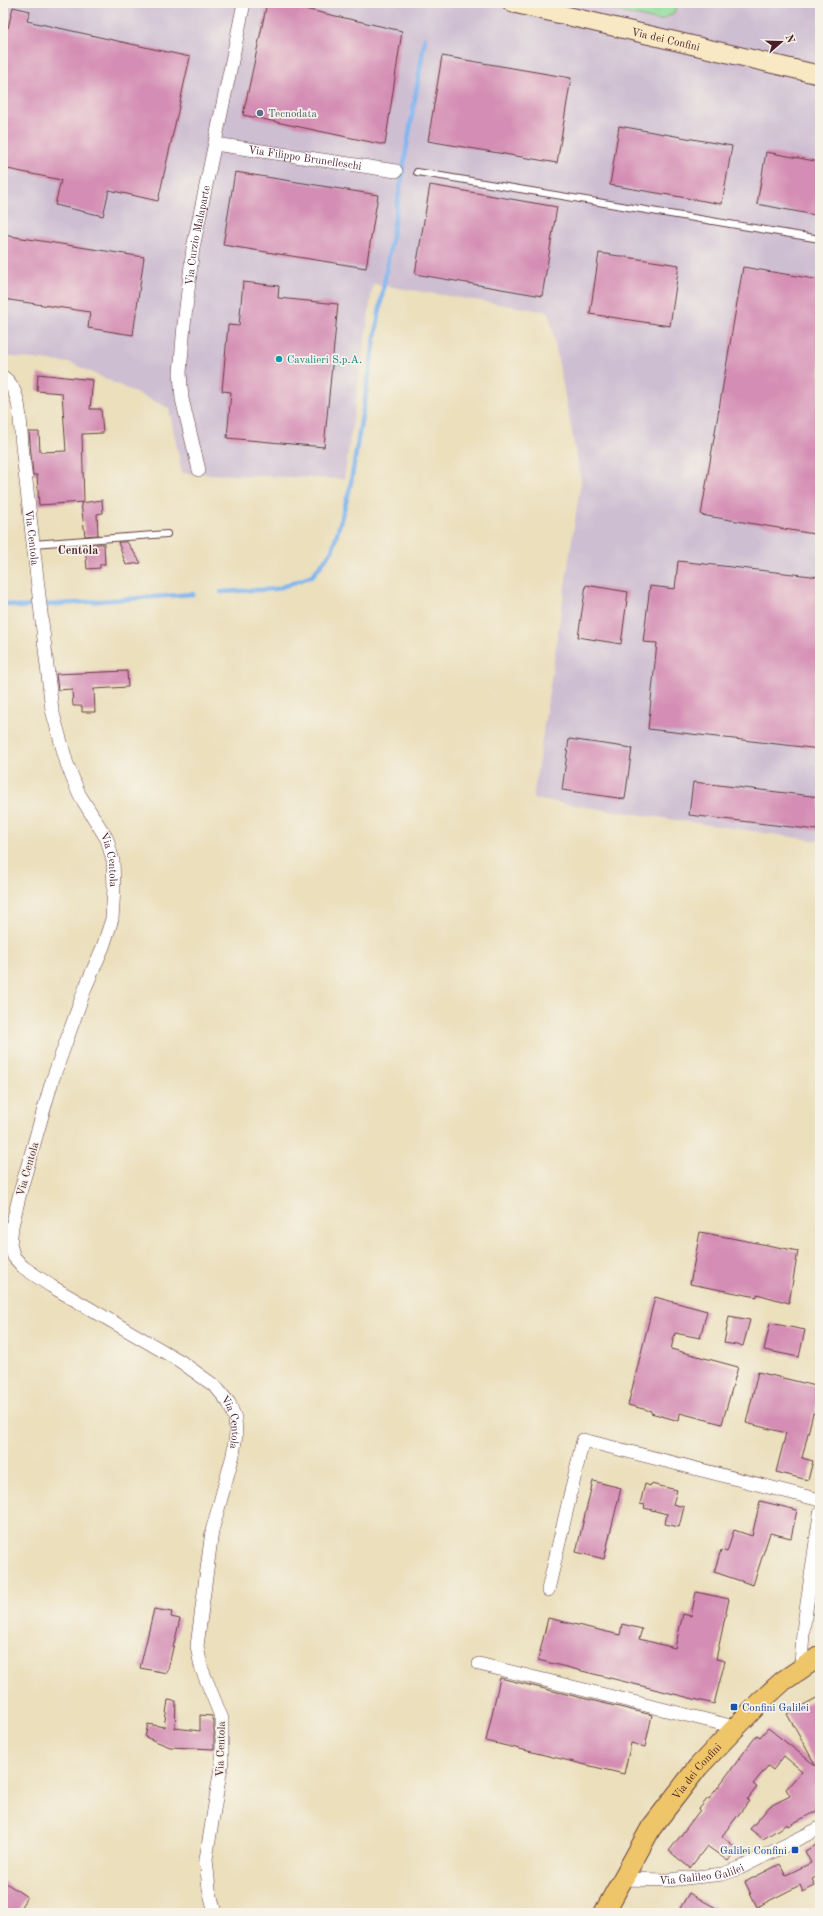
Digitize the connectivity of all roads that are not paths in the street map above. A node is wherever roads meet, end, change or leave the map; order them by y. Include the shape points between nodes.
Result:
1 (244, 3) edge
2 (512, 3) edge
3 (820, 76) edge
4 (215, 144) junction
5 (396, 171) dead end
6 (417, 172) dead end
7 (820, 239) edge
8 (3, 377) edge
9 (199, 470) dead end
10 (167, 534) dead end
11 (33, 544) junction
12 (820, 1500) edge
13 (820, 1514) edge
14 (548, 1590) dead end
15 (820, 1656) edge
16 (479, 1664) dead end
17 (801, 1667) junction
18 (735, 1727) junction
19 (820, 1828) edge
20 (621, 1880) junction
21 (215, 1913) edge
22 (604, 1913) edge

1 - 4 street, Via Curzio Malaparte
2 - 3 street, Via dei Confini
4 - 5 street, Via Filippo Brunelleschi
4 - 9 street, Via Curzio Malaparte via 192,254 180,373 182,399
6 - 7 lane
8 - 11 street, Via Centola via 12,387 19,405
10 - 11 lane
11 - 21 street, Via Centola via 52,710 67,764 79,794 107,839 113,861 114,888 112,919 52,1081 20,1189 10,1245 14,1257 23,1267 180,1361 216,1387 229,1403 235,1418 233,1455 212,1531 197,1646 201,1667 222,1718 222,1761 206,1859
12 - 14 street via 583,1440
13 - 17 street via 803,1631
15 - 17 main road, Via dei Confini
16 - 18 street
17 - 18 main road, Via dei Confini
18 - 20 main road, Via dei Confini via 698,1767 651,1828
19 - 20 street, Via Galileo Galilei via 723,1874 668,1880
20 - 22 main road, Via dei Confini

